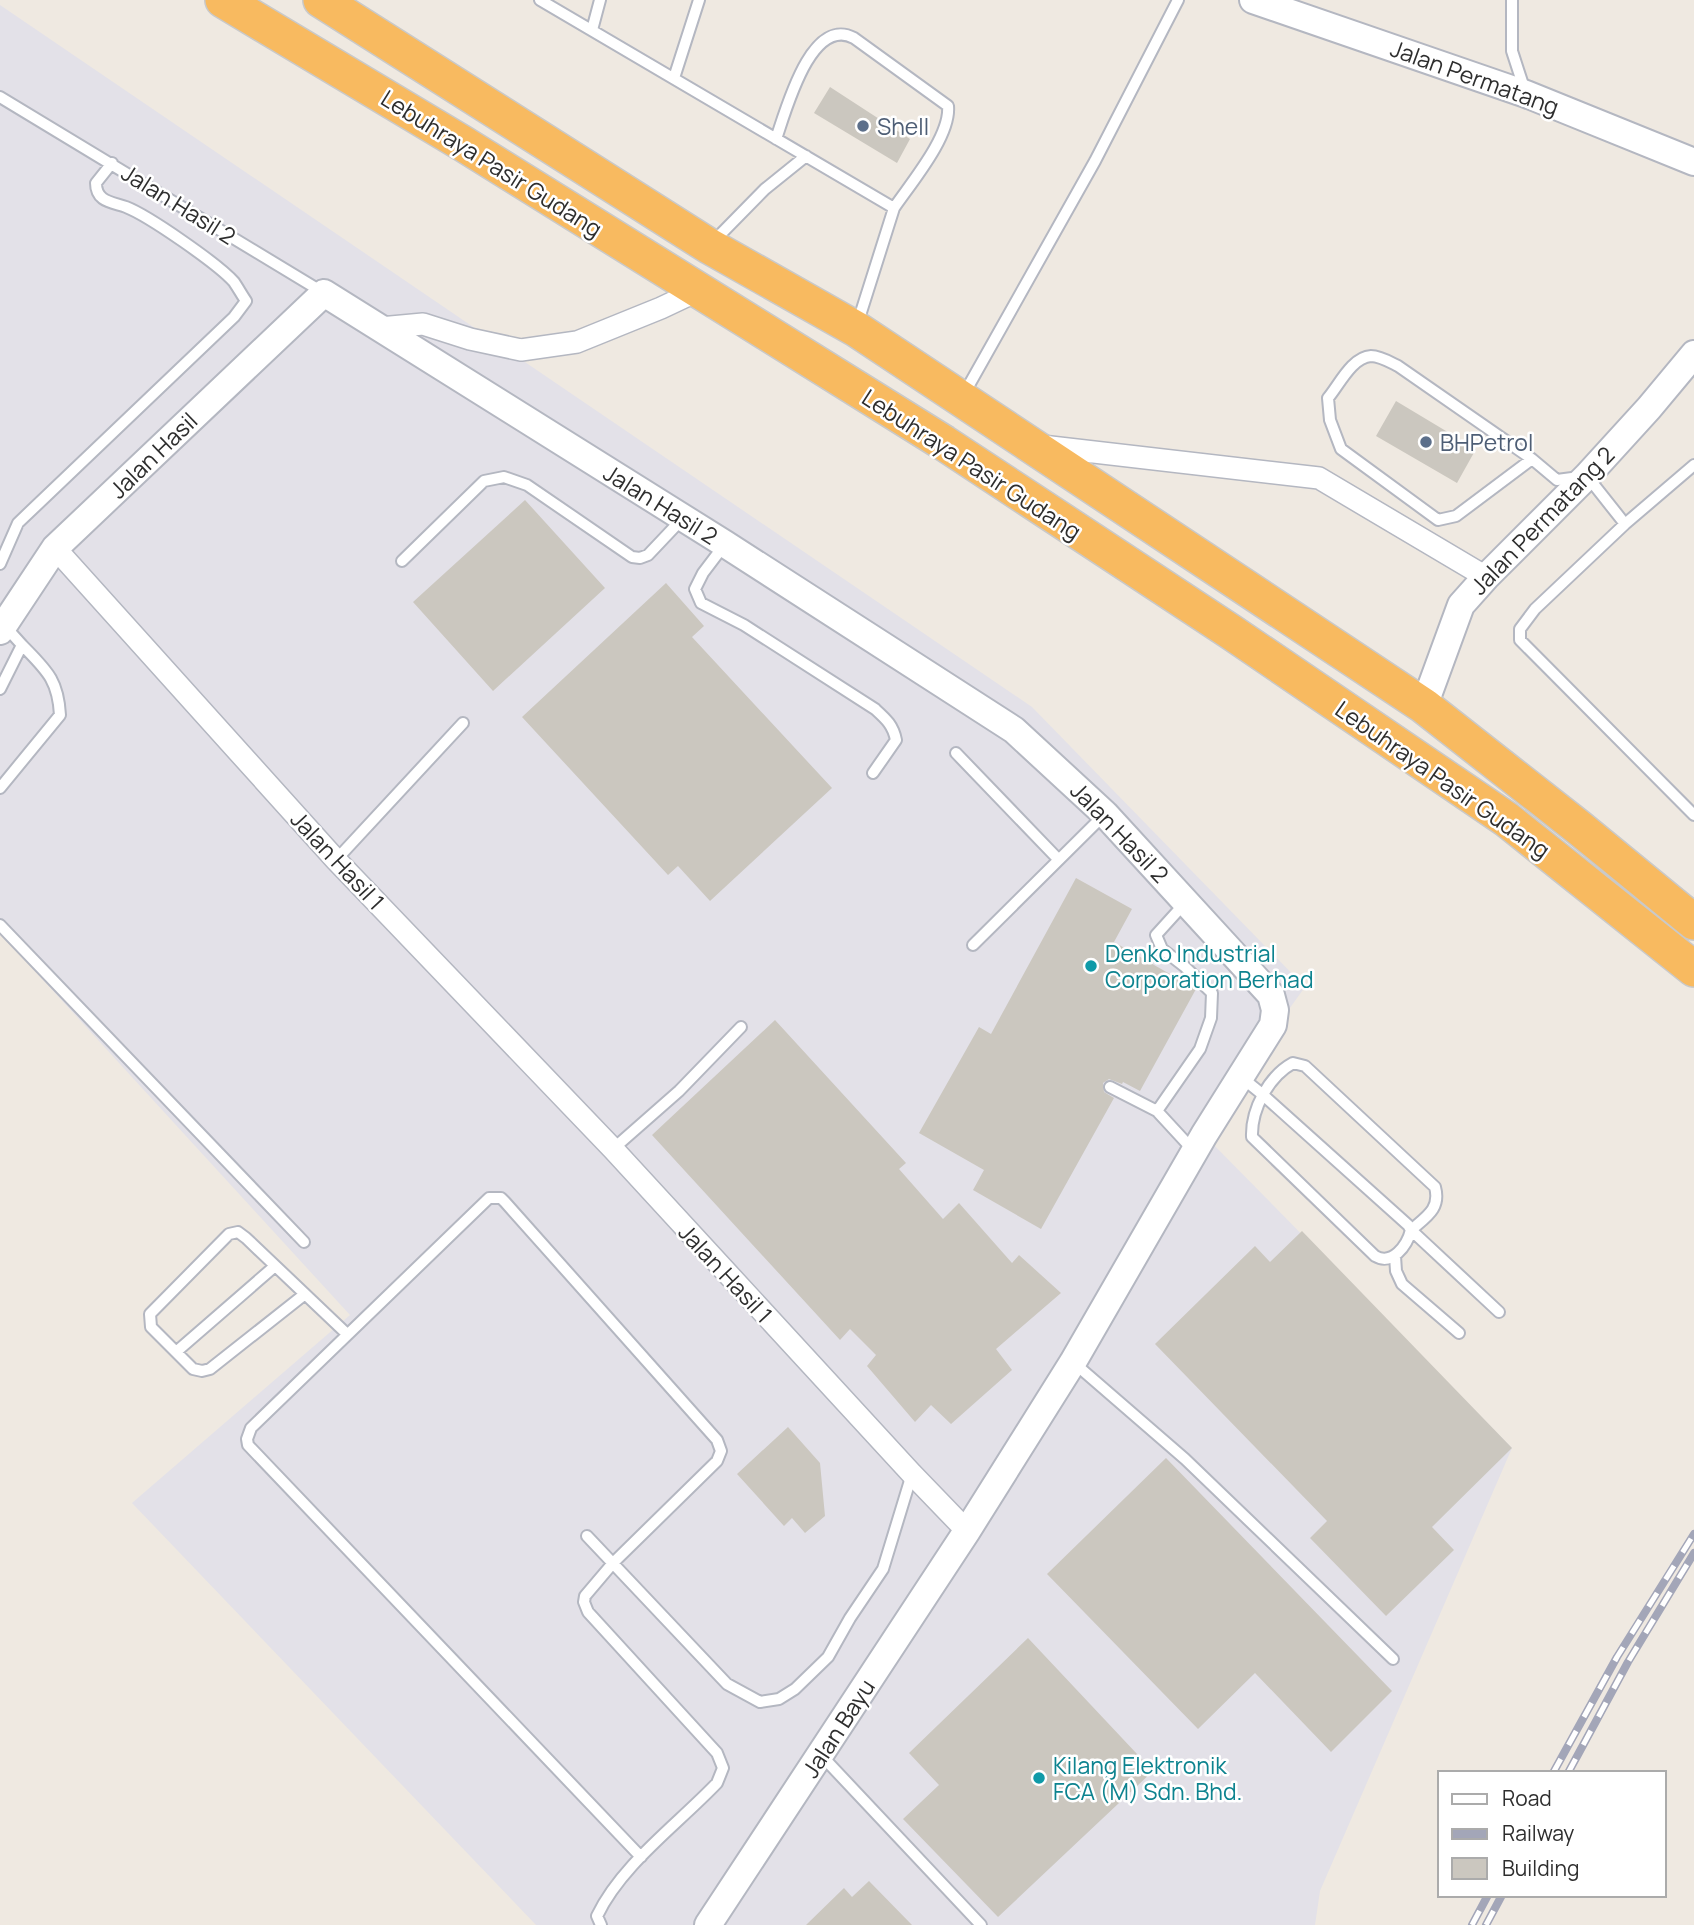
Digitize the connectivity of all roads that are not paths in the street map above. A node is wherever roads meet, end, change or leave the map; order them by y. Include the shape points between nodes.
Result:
1 (223, 0) edge
2 (321, 0) edge
3 (540, 0) edge
4 (600, 0) edge
5 (699, 0) edge
6 (1178, 0) edge
7 (1253, 0) edge
8 (1513, 0) edge
9 (592, 30) junction
10 (674, 78) junction
11 (1526, 94) junction
12 (0, 97) edge
13 (776, 139) junction
14 (806, 156) junction
15 (1694, 162) edge
16 (112, 163) junction
17 (894, 208) junction
18 (709, 246) junction
19 (697, 290) junction
20 (324, 293) junction
21 (380, 328) junction
22 (856, 329) junction
23 (1694, 354) edge
24 (961, 400) junction
25 (1033, 445) junction
26 (1532, 459) junction
27 (1694, 465) edge
28 (1587, 477) junction
29 (683, 518) junction
30 (1625, 524) junction
31 (725, 544) junction
32 (55, 548) junction
33 (402, 561) dead end
34 (0, 564) edge
35 (1486, 577) junction
36 (9, 634) edge
37 (0, 689) edge
38 (1424, 706) junction
39 (463, 723) dead end
40 (956, 753) dead end
41 (873, 773) dead end
42 (0, 788) edge
43 (1105, 814) junction
44 (1694, 815) edge
45 (1058, 859) junction
46 (336, 860) junction
47 (1187, 901) junction
48 (1694, 922) edge
49 (0, 925) edge
50 (973, 945) dead end
51 (1694, 969) edge
52 (741, 1027) dead end
53 (1240, 1077) junction
54 (1110, 1087) dead end
55 (1262, 1094) junction
56 (1157, 1111) junction
57 (612, 1149) junction
58 (1195, 1152) junction
59 (1411, 1230) junction
60 (304, 1242) dead end
61 (1395, 1256) junction
62 (275, 1266) junction
63 (305, 1294) junction
64 (1499, 1312) dead end
65 (1460, 1333) dead end
66 (347, 1334) junction
67 (176, 1352) junction
68 (1073, 1362) junction
69 (912, 1475) junction
70 (967, 1531) junction
71 (587, 1536) dead end
72 (613, 1563) junction
73 (1393, 1659) dead end
74 (821, 1755) junction
75 (641, 1857) junction
76 (601, 1925) edge
77 (708, 1925) edge
78 (981, 1925) edge

1 - 19 highway, Lebuhraya Pasir Gudang
2 - 18 highway, Lebuhraya Pasir Gudang
3 - 9 lane
4 - 9 lane
5 - 10 lane
6 - 24 lane via 1095,161
7 - 11 street, Jalan Permatang
8 - 11 lane via 1512,51
9 - 10 lane
10 - 13 lane
11 - 15 street, Jalan Permatang
12 - 16 lane, Jalan Hasil 2
13 - 14 lane
13 - 17 lane via 793,89 818,44 835,34 854,37 948,106 943,133
14 - 17 lane
14 - 18 lane
16 - 20 lane, Jalan Hasil 2
16 - 34 lane via 96,183 104,201 129,208 212,262 246,301 18,523
17 - 22 lane
18 - 22 highway, Lebuhraya Pasir Gudang
19 - 21 street via 577,342 521,350 424,324
19 - 51 highway, Lebuhraya Pasir Gudang via 956,451 1506,818
20 - 21 street, Jalan Hasil 2
20 - 32 street, Jalan Hasil
21 - 29 street, Jalan Hasil 2
22 - 24 highway, Lebuhraya Pasir Gudang
23 - 28 street, Jalan Permatang 2
24 - 25 highway, Lebuhraya Pasir Gudang
25 - 35 street via 1319,478
25 - 38 highway, Lebuhraya Pasir Gudang
26 - 26 lane via 1381,358 1357,361 1328,398 1341,449 1438,520 1456,516
26 - 28 lane via 1557,480
27 - 30 lane
28 - 30 lane
28 - 35 street, Jalan Permatang 2
29 - 31 street, Jalan Hasil 2
29 - 33 lane via 648,555 632,557 527,485 503,477 484,481
30 - 44 lane via 1535,609 1520,629 1520,640
31 - 41 lane via 695,589 701,603 744,625 884,717 893,726 896,740
31 - 43 street, Jalan Hasil 2 via 1014,730
32 - 36 street, Jalan Hasil
32 - 46 street, Jalan Hasil 1
35 - 38 street, Jalan Permatang 2 via 1461,605
36 - 37 lane
36 - 42 lane via 48,672 59,693 60,715
38 - 48 highway, Lebuhraya Pasir Gudang
39 - 46 lane
40 - 45 lane
43 - 45 lane
43 - 47 street, Jalan Hasil 2
45 - 50 lane
46 - 57 street, Jalan Hasil 1
47 - 53 street, Jalan Hasil 2 via 1271,995 1273,1025
47 - 56 lane via 1157,935 1162,949 1212,993 1212,1018 1199,1049
49 - 60 lane
52 - 57 lane via 679,1091
53 - 55 lane
53 - 58 street
54 - 56 lane
55 - 59 lane
55 - 59 lane via 1286,1067 1293,1063 1305,1066 1435,1187 1435,1209
55 - 61 lane via 1253,1140 1375,1256
56 - 58 lane
57 - 69 street, Jalan Hasil 1
58 - 68 street
59 - 61 lane
59 - 64 lane
61 - 65 lane via 1402,1284
62 - 63 lane
62 - 67 lane
62 - 67 lane via 238,1232 229,1234 149,1314 151,1327
63 - 66 lane
63 - 67 lane via 210,1369 193,1369
66 - 72 lane via 484,1201 495,1197 505,1202 720,1445 717,1461
66 - 75 lane via 251,1428 248,1444
68 - 70 street
68 - 73 lane via 1185,1458
69 - 70 street, Jalan Hasil 1
69 - 72 lane via 883,1569 828,1657 779,1699 760,1702 727,1684
70 - 74 street, Jalan Bayu
71 - 72 lane
72 - 75 lane via 588,1591 585,1607 716,1753 723,1768 717,1783
74 - 77 street, Jalan Bayu
74 - 78 lane
75 - 76 lane via 604,1900 597,1916

